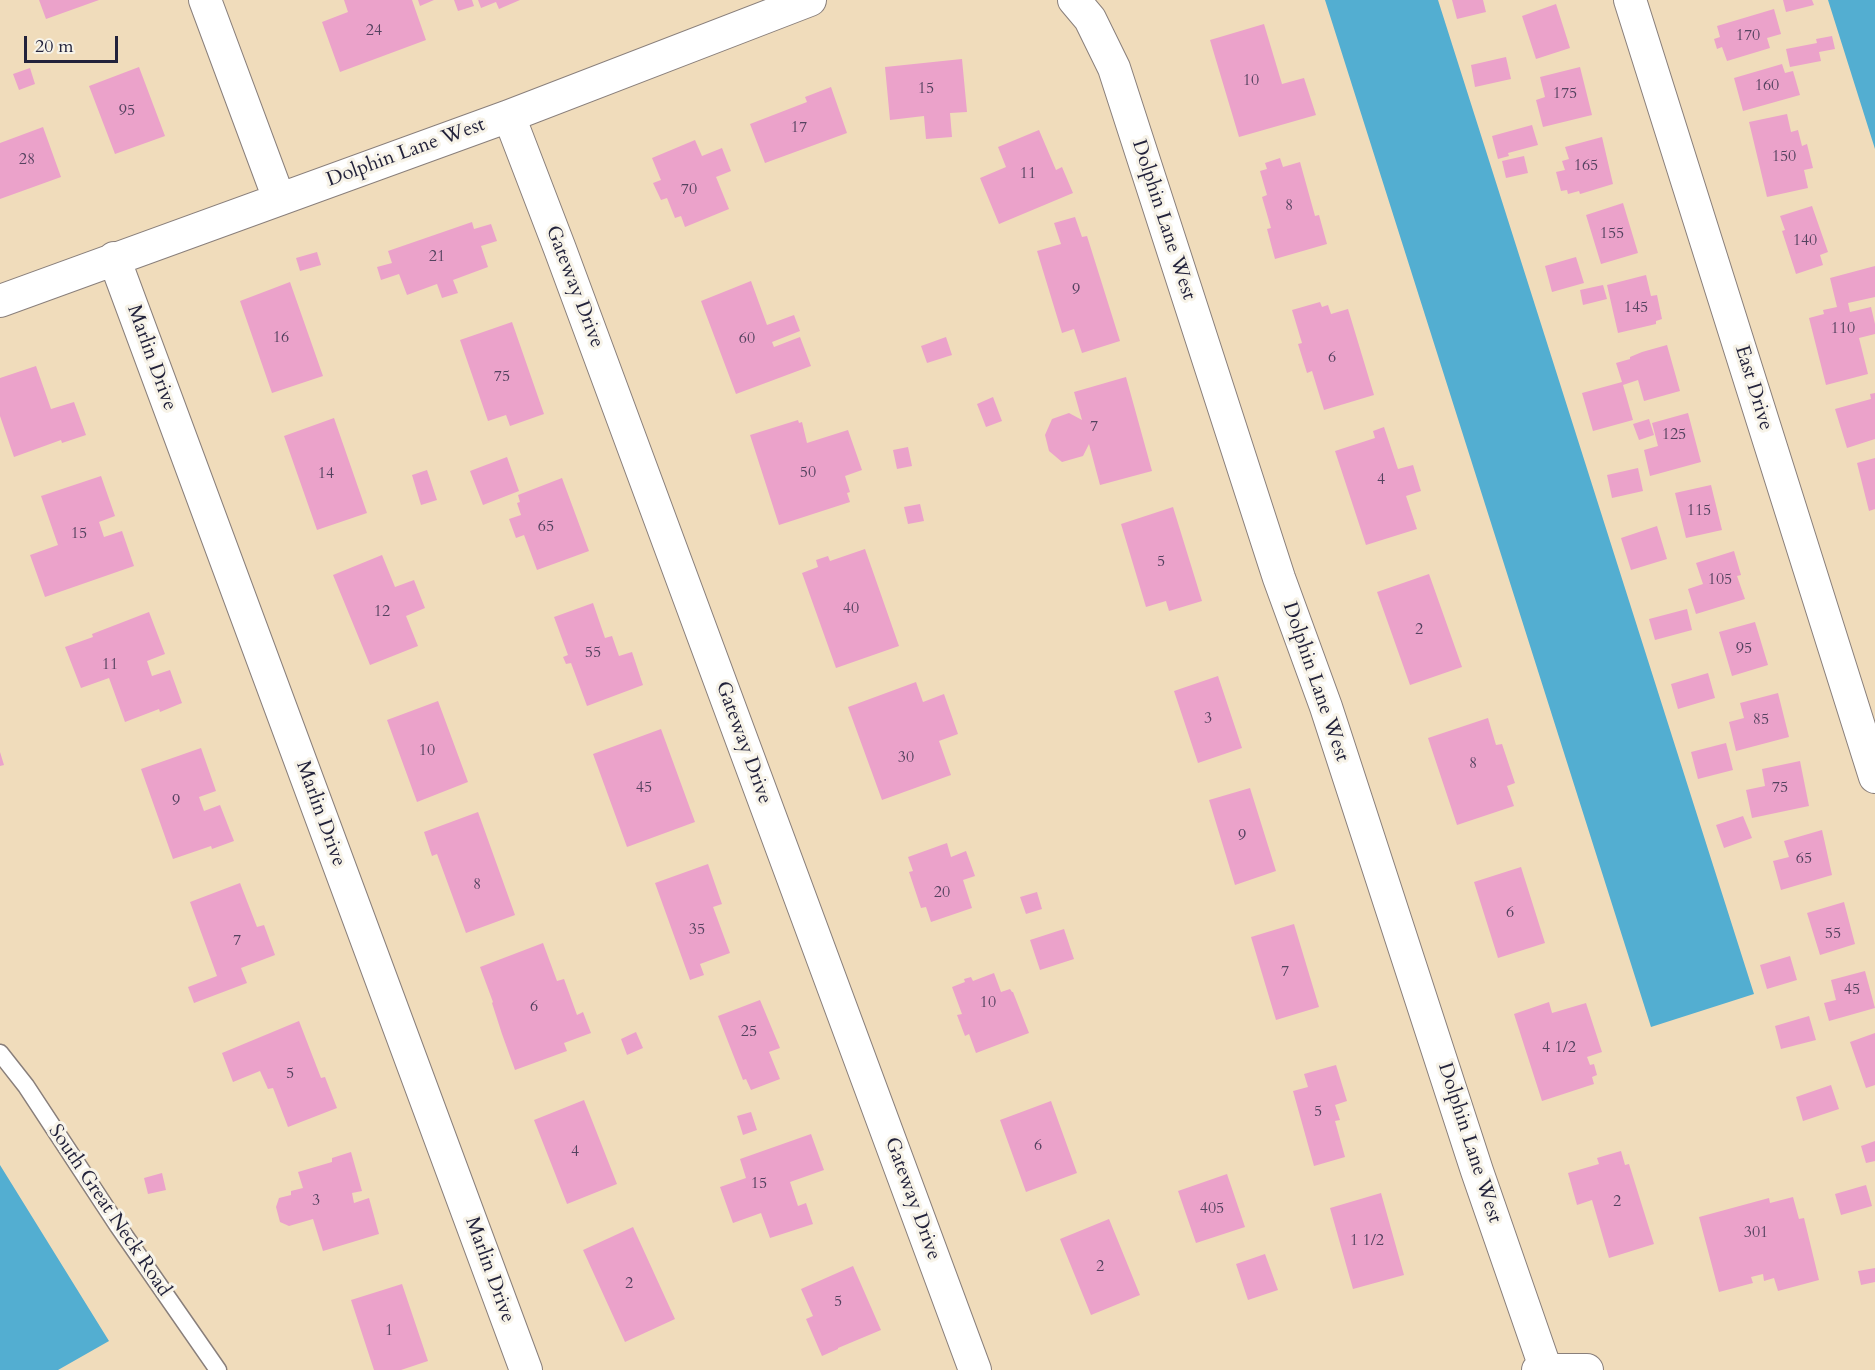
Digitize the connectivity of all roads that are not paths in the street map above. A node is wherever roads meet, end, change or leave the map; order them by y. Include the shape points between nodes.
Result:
1 (204, 0) edge
2 (810, 0) edge
3 (1074, 0) edge
4 (1630, 0) edge
5 (509, 117) junction
6 (279, 199) junction
7 (114, 258) junction
8 (0, 301) edge
9 (1875, 777) edge
10 (0, 1053) edge
11 (218, 1370) edge
12 (526, 1370) edge
13 (975, 1370) edge
14 (1538, 1370) edge
15 (1546, 1370) edge
16 (1587, 1370) edge

1 - 6 street
2 - 5 street, Dolphin Lane West
3 - 15 street, Dolphin Lane West via 1090,20 1114,68 1275,567 1326,707
4 - 9 street, East Drive
5 - 6 street, Dolphin Lane West
5 - 13 street, Gateway Drive
6 - 7 street, Dolphin Lane West
7 - 8 street, Dolphin Lane West
7 - 12 street, Marlin Drive
10 - 11 lane, South Great Neck Road
14 - 15 street
15 - 16 street

